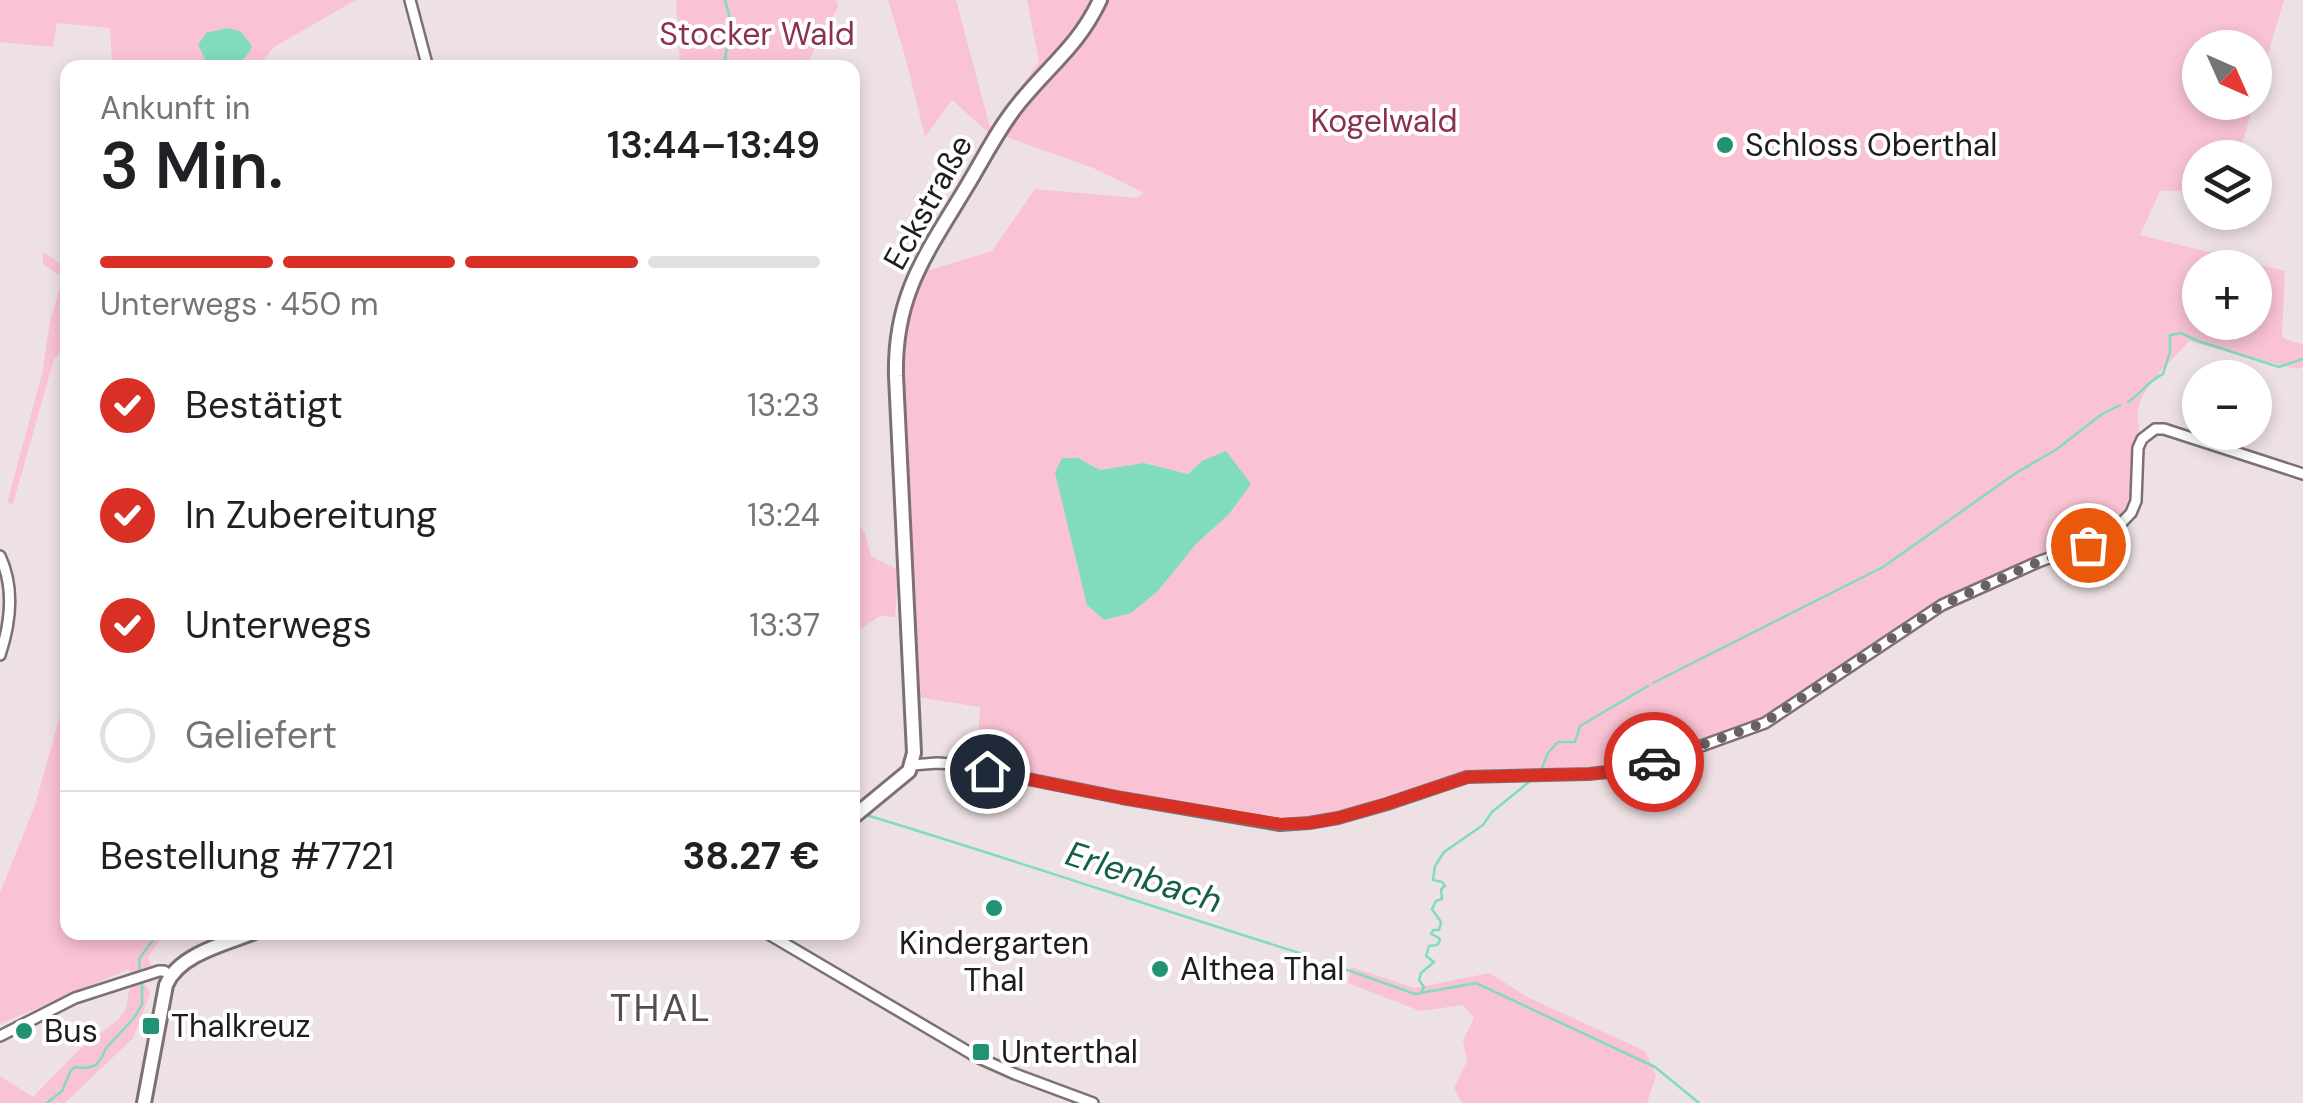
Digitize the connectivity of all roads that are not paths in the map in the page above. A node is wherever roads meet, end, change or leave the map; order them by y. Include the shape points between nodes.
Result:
1 (410, 0) edge
2 (1100, 0) edge
3 (426, 60) edge
4 (2303, 474) edge
5 (0, 556) edge
6 (0, 655) edge
7 (912, 765) junction
8 (860, 813) edge
9 (236, 940) edge
10 (779, 940) edge
11 (170, 974) junction
12 (0, 1036) edge
13 (144, 1103) edge
14 (1094, 1103) edge

1 - 3 street
2 - 7 street, Eckstraße via 1079,38 992,142 916,273 900,318 896,376
4 - 7 street via 2156,429 2138,448 2136,501 2109,536 1942,605 1764,723 1626,770 1468,777 1338,818 1280,824 953,764
5 - 6 street via 10,586
7 - 8 street
9 - 11 street
10 - 14 street via 977,1057
11 - 12 street via 148,974 75,998
11 - 13 street

